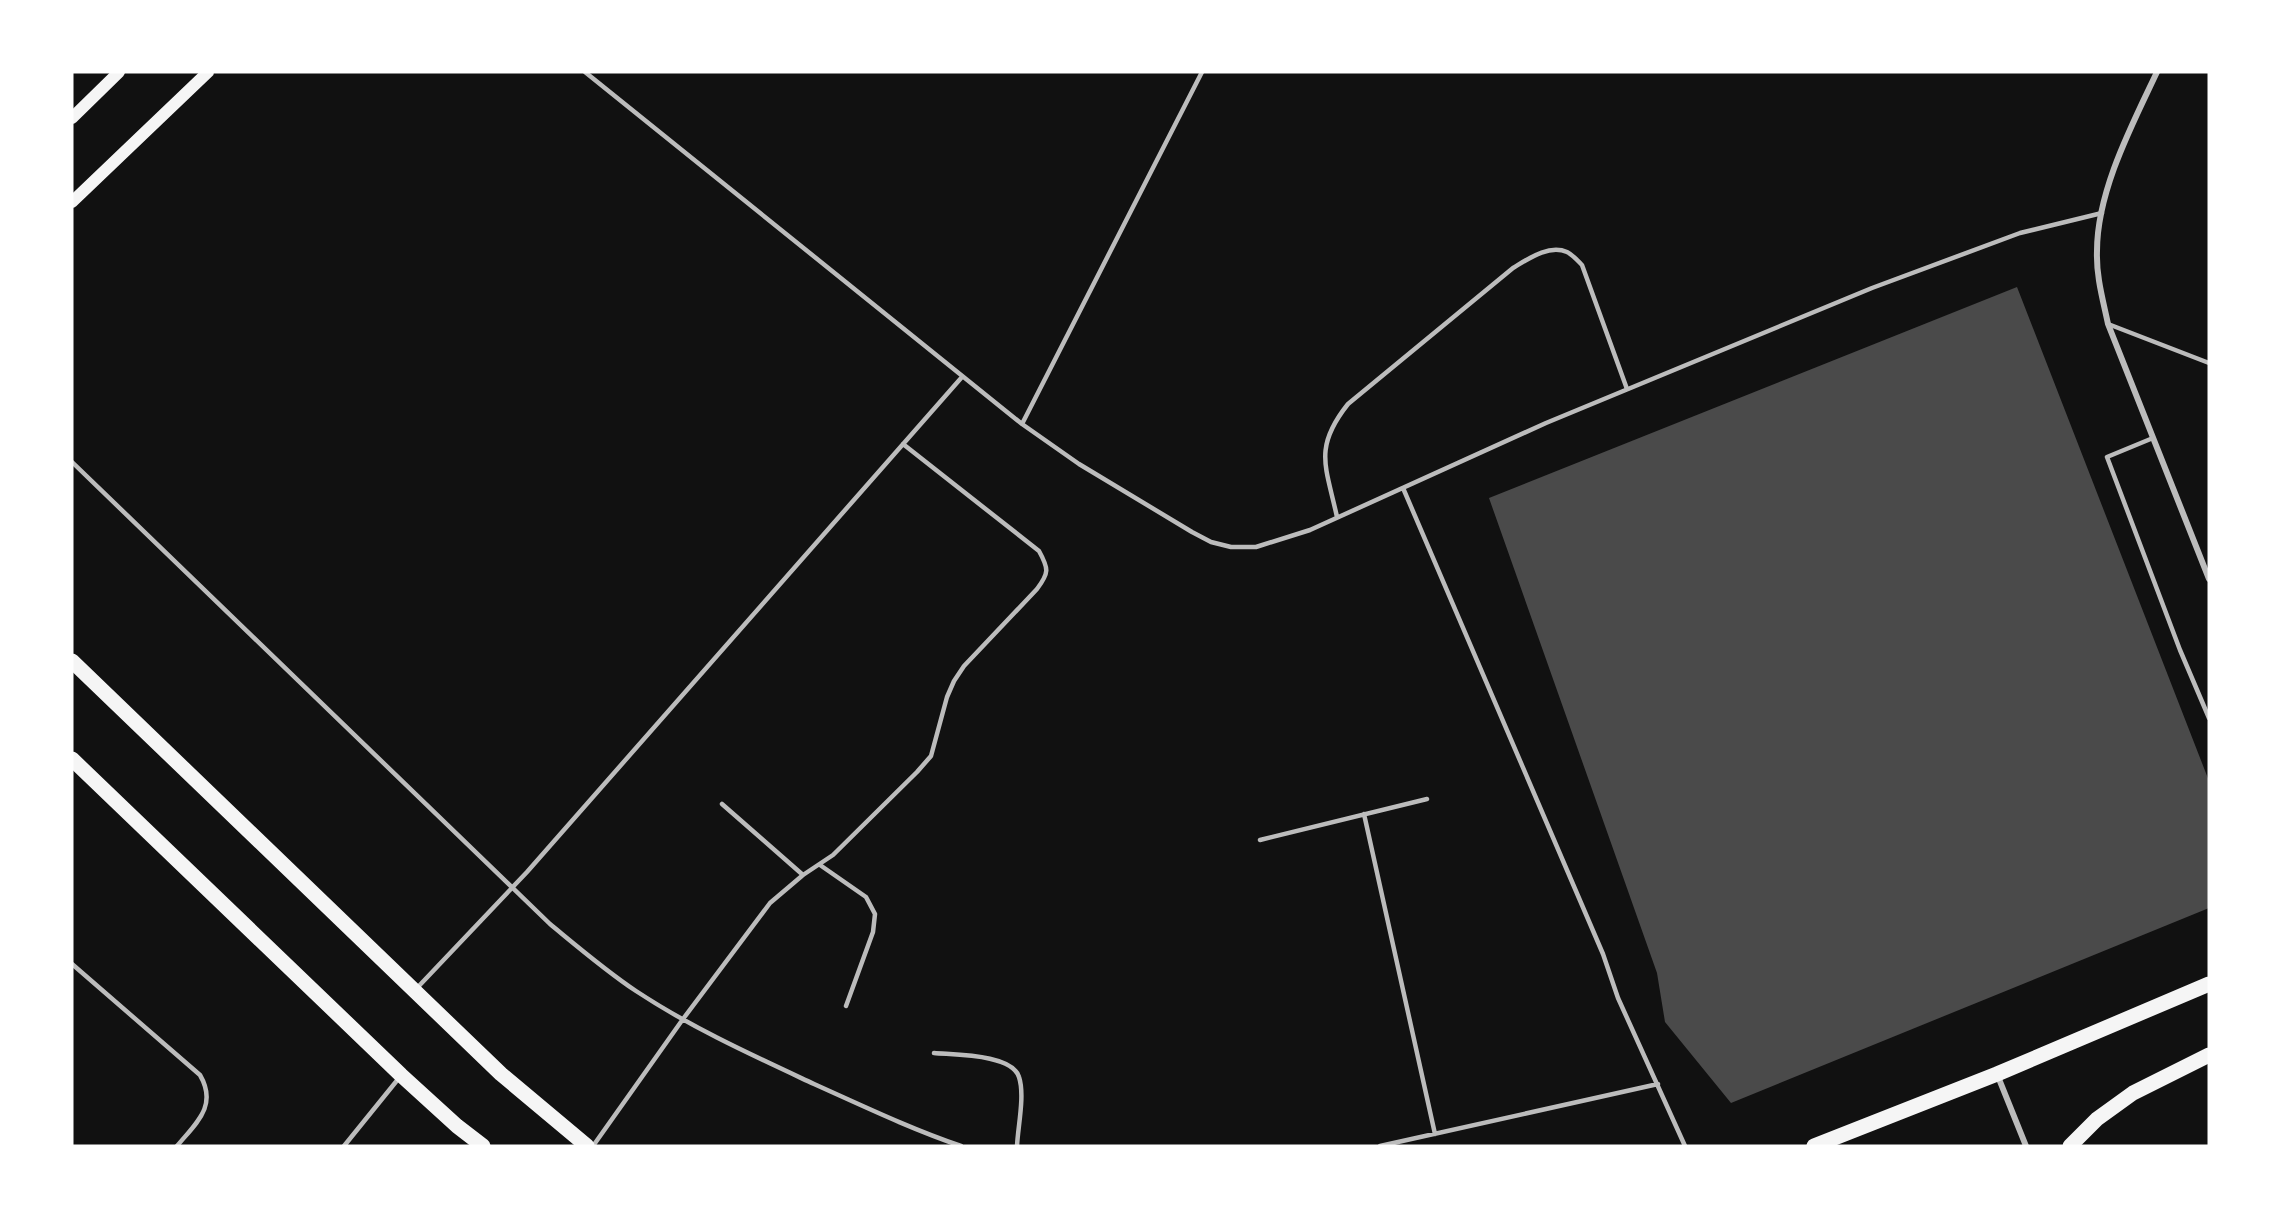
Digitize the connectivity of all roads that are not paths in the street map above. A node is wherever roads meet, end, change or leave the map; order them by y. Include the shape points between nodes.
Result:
1 (119, 72) edge
2 (208, 72) edge
3 (585, 72) edge
4 (1202, 72) edge
5 (2157, 72) edge
6 (72, 118) edge
7 (72, 202) edge
8 (2102, 213) junction
9 (2108, 324) junction
10 (2209, 363) edge
11 (962, 377) junction
12 (1627, 389) junction
13 (1022, 424) junction
14 (2153, 438) junction
15 (903, 444) junction
16 (72, 462) edge
17 (1403, 488) junction
18 (1337, 517) junction
19 (2209, 579) edge
20 (72, 661) edge
21 (2209, 718) edge
22 (72, 759) edge
23 (1427, 799) dead end
24 (722, 804) dead end
25 (1364, 814) junction
26 (1260, 840) dead end
27 (820, 865) junction
28 (803, 875) junction
29 (513, 887) junction
30 (72, 964) edge
31 (2209, 984) edge
32 (414, 990) junction
33 (846, 1006) dead end
34 (683, 1019) junction
35 (934, 1053) dead end
36 (2209, 1055) edge
37 (1997, 1074) junction
38 (401, 1076) junction
39 (1658, 1083) junction
40 (1435, 1134) junction
41 (177, 1146) edge
42 (344, 1146) edge
43 (483, 1146) edge
44 (588, 1146) edge
45 (593, 1146) edge
46 (962, 1146) edge
47 (1017, 1146) edge
48 (1380, 1146) edge
49 (1685, 1146) edge
50 (1814, 1146) edge
51 (2026, 1146) edge
52 (2070, 1146) edge

1 - 6 main road
2 - 7 main road
3 - 11 lane
4 - 13 lane
5 - 8 street via 2120,153
8 - 9 street via 2098,281
8 - 12 lane via 2020,233 1952,258
9 - 10 lane
9 - 14 street
11 - 13 lane
11 - 15 lane
12 - 17 lane
12 - 18 lane via 1582,265 1568,252 1554,249 1534,255 1357,396 1335,420 1326,440 1324,458
13 - 18 lane via 1114,485 1211,542 1256,547
14 - 19 street
14 - 21 lane via 2107,457
15 - 27 lane via 1039,551 1046,563 1047,576 963,666 947,697 931,756
15 - 29 lane
16 - 29 lane
17 - 18 lane
17 - 39 lane via 1603,954 1618,998
20 - 32 main road
22 - 38 main road
23 - 25 lane
24 - 28 lane
25 - 26 lane
25 - 40 lane
27 - 28 lane
27 - 33 lane via 866,897 875,914 873,932
28 - 34 lane via 770,903
29 - 32 lane
29 - 34 lane via 592,959
30 - 41 lane via 200,1075 206,1086 206,1110
31 - 37 main road
32 - 44 main road via 501,1074
34 - 45 lane
34 - 46 lane via 881,1115
35 - 47 lane via 999,1060 1010,1065 1018,1074 1021,1088
36 - 52 main road via 2133,1093 2097,1119
37 - 50 main road
37 - 51 street
38 - 42 lane
38 - 43 main road
39 - 40 lane
39 - 49 lane
40 - 48 lane

